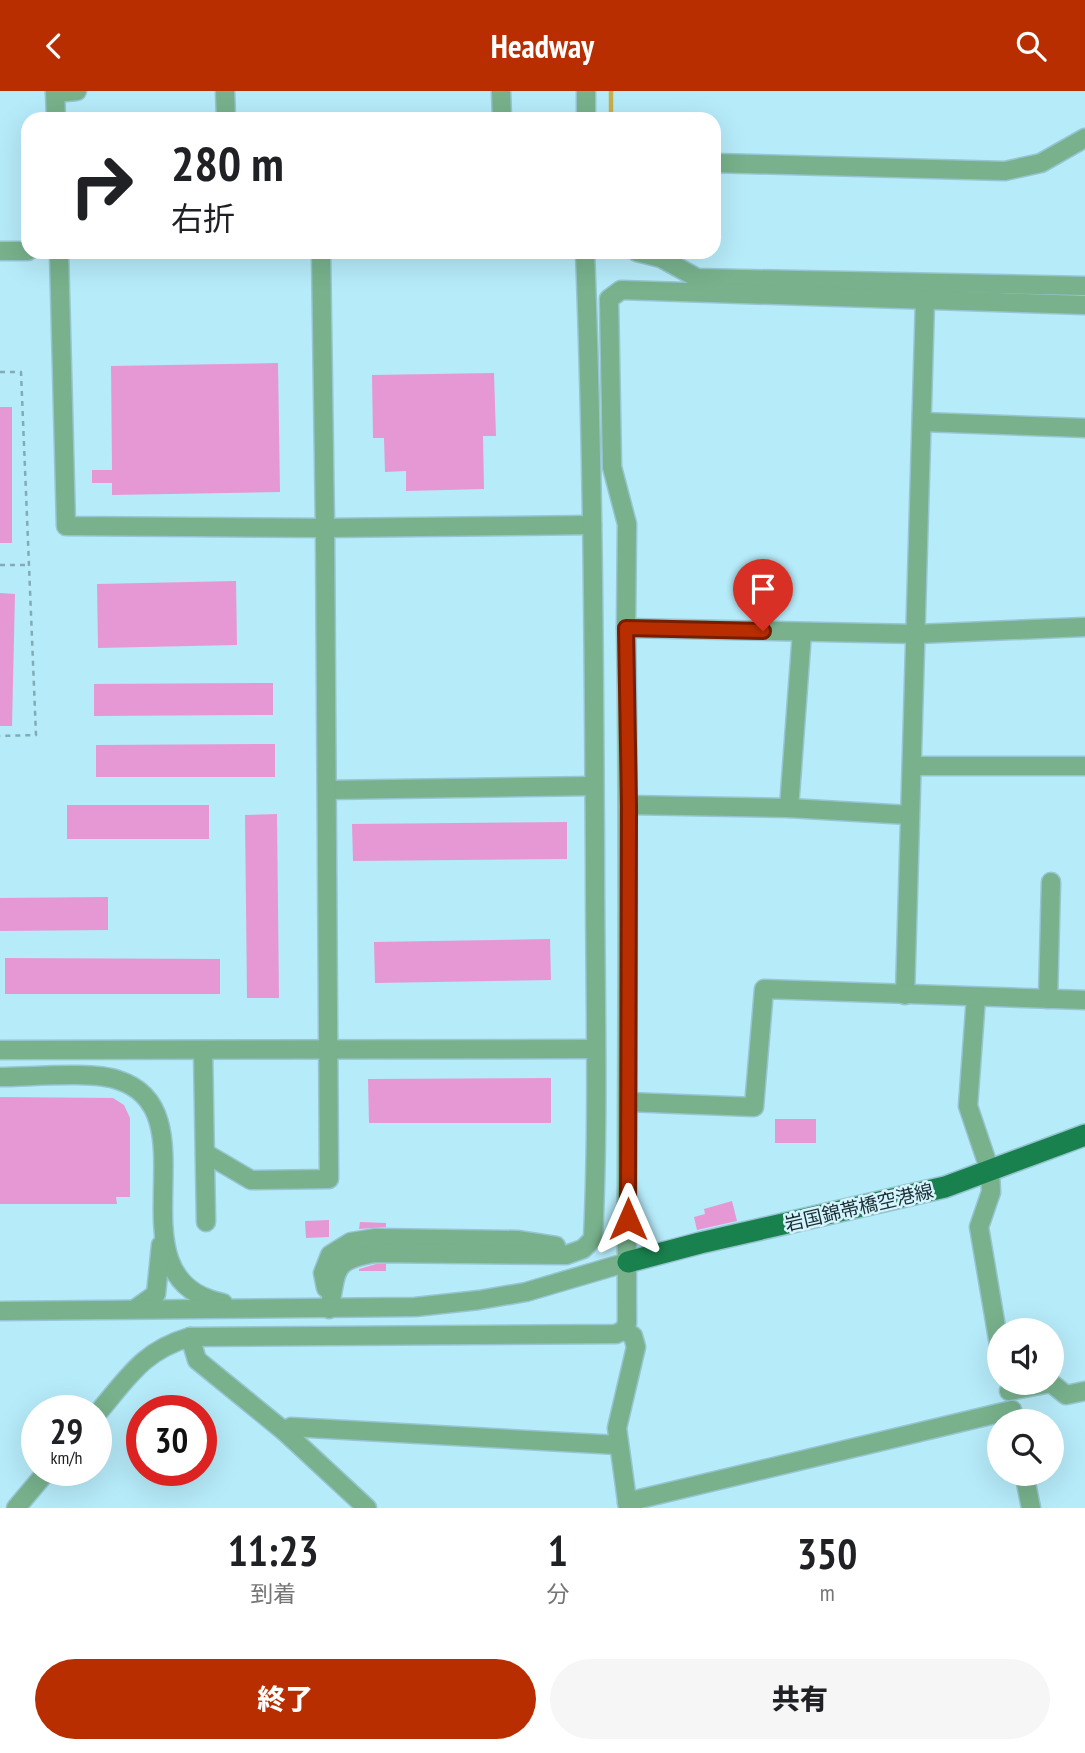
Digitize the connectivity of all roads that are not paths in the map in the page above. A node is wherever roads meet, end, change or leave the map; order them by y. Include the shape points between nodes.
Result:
1 (77, 91) edge
2 (225, 91) edge
3 (501, 91) edge
4 (586, 91) edge
5 (55, 92) edge
6 (56, 112) edge
7 (226, 112) edge
8 (502, 112) edge
9 (586, 112) edge
10 (1085, 138) edge
11 (721, 163) edge
12 (0, 251) edge
13 (21, 251) edge
14 (59, 259) edge
15 (321, 259) edge
16 (585, 259) edge
17 (663, 259) edge
18 (1084, 287) edge
19 (925, 300) junction
20 (1085, 305) edge
21 (923, 422) junction
22 (1085, 428) edge
23 (592, 525) junction
24 (326, 528) junction
25 (1085, 627) edge
26 (626, 628) junction
27 (802, 632) junction
28 (917, 634) junction
29 (912, 766) junction
30 (1085, 766) edge
31 (594, 786) junction
32 (327, 790) junction
33 (629, 805) junction
34 (789, 808) junction
35 (909, 815) junction
36 (1051, 882) dead end
37 (905, 995) junction
38 (976, 997) junction
39 (1048, 999) junction
40 (1085, 1000) edge
41 (0, 1049) edge
42 (203, 1049) junction
43 (595, 1049) junction
44 (328, 1050) junction
45 (0, 1077) edge
46 (628, 1102) junction
47 (1085, 1135) edge
48 (205, 1153) junction
49 (990, 1171) junction
50 (206, 1222) dead end
51 (163, 1224) junction
52 (628, 1252) junction
53 (306, 1308) junction
54 (135, 1309) junction
55 (329, 1309) junction
56 (0, 1311) edge
57 (994, 1318) edge
58 (624, 1330) junction
59 (190, 1337) junction
60 (1085, 1391) edge
61 (1064, 1393) edge
62 (112, 1396) edge
63 (987, 1422) edge
64 (284, 1431) junction
65 (618, 1445) junction
66 (35, 1486) edge
67 (1027, 1486) edge
68 (627, 1505) edge
69 (16, 1508) edge
70 (367, 1508) edge
71 (1031, 1508) edge

1 - 5 street
2 - 7 street
3 - 8 street
4 - 9 street
5 - 6 street
10 - 11 street via 1041,163 1006,171
12 - 13 street
14 - 24 street via 66,526
15 - 24 street
16 - 23 street
17 - 18 street via 697,278
19 - 20 street
19 - 21 street
19 - 26 street via 621,291 609,299 612,467 627,524
21 - 22 street
21 - 28 street
23 - 24 street
23 - 31 street
24 - 32 street
25 - 28 street
26 - 27 street
26 - 33 street
27 - 28 street
27 - 34 street
28 - 29 street
29 - 30 street
29 - 35 street
31 - 32 street
31 - 43 street
32 - 44 street
33 - 34 street
33 - 46 street
34 - 35 street
35 - 37 street
36 - 39 street
37 - 38 street
37 - 46 street via 764,989 754,1107
38 - 39 street
38 - 49 street via 968,1106
39 - 40 street
41 - 42 street
42 - 44 street
42 - 48 street
43 - 44 street
43 - 55 street via 594,1219 577,1242 562,1246 504,1240 376,1238 351,1242 330,1255 323,1273
44 - 48 street via 329,1179 251,1180
45 - 51 street via 98,1077 136,1088 152,1104 160,1123
46 - 52 street
47 - 49 main road, 岩国錦帯橋空港線
48 - 50 street
49 - 52 main road, 岩国錦帯橋空港線 via 946,1187 700,1243
49 - 57 street via 991,1192 979,1227
51 - 53 street via 172,1268 185,1286 202,1298
51 - 54 street via 156,1294
52 - 55 street via 526,1292 415,1307
52 - 58 street
53 - 54 street
53 - 55 street
54 - 56 street
58 - 59 street via 616,1334
58 - 65 street via 633,1336 636,1347 620,1411
59 - 62 street via 146,1357
59 - 64 street via 197,1360
60 - 61 street
63 - 68 street
64 - 65 street via 291,1427
64 - 70 street
65 - 68 street
66 - 69 street
67 - 71 street

